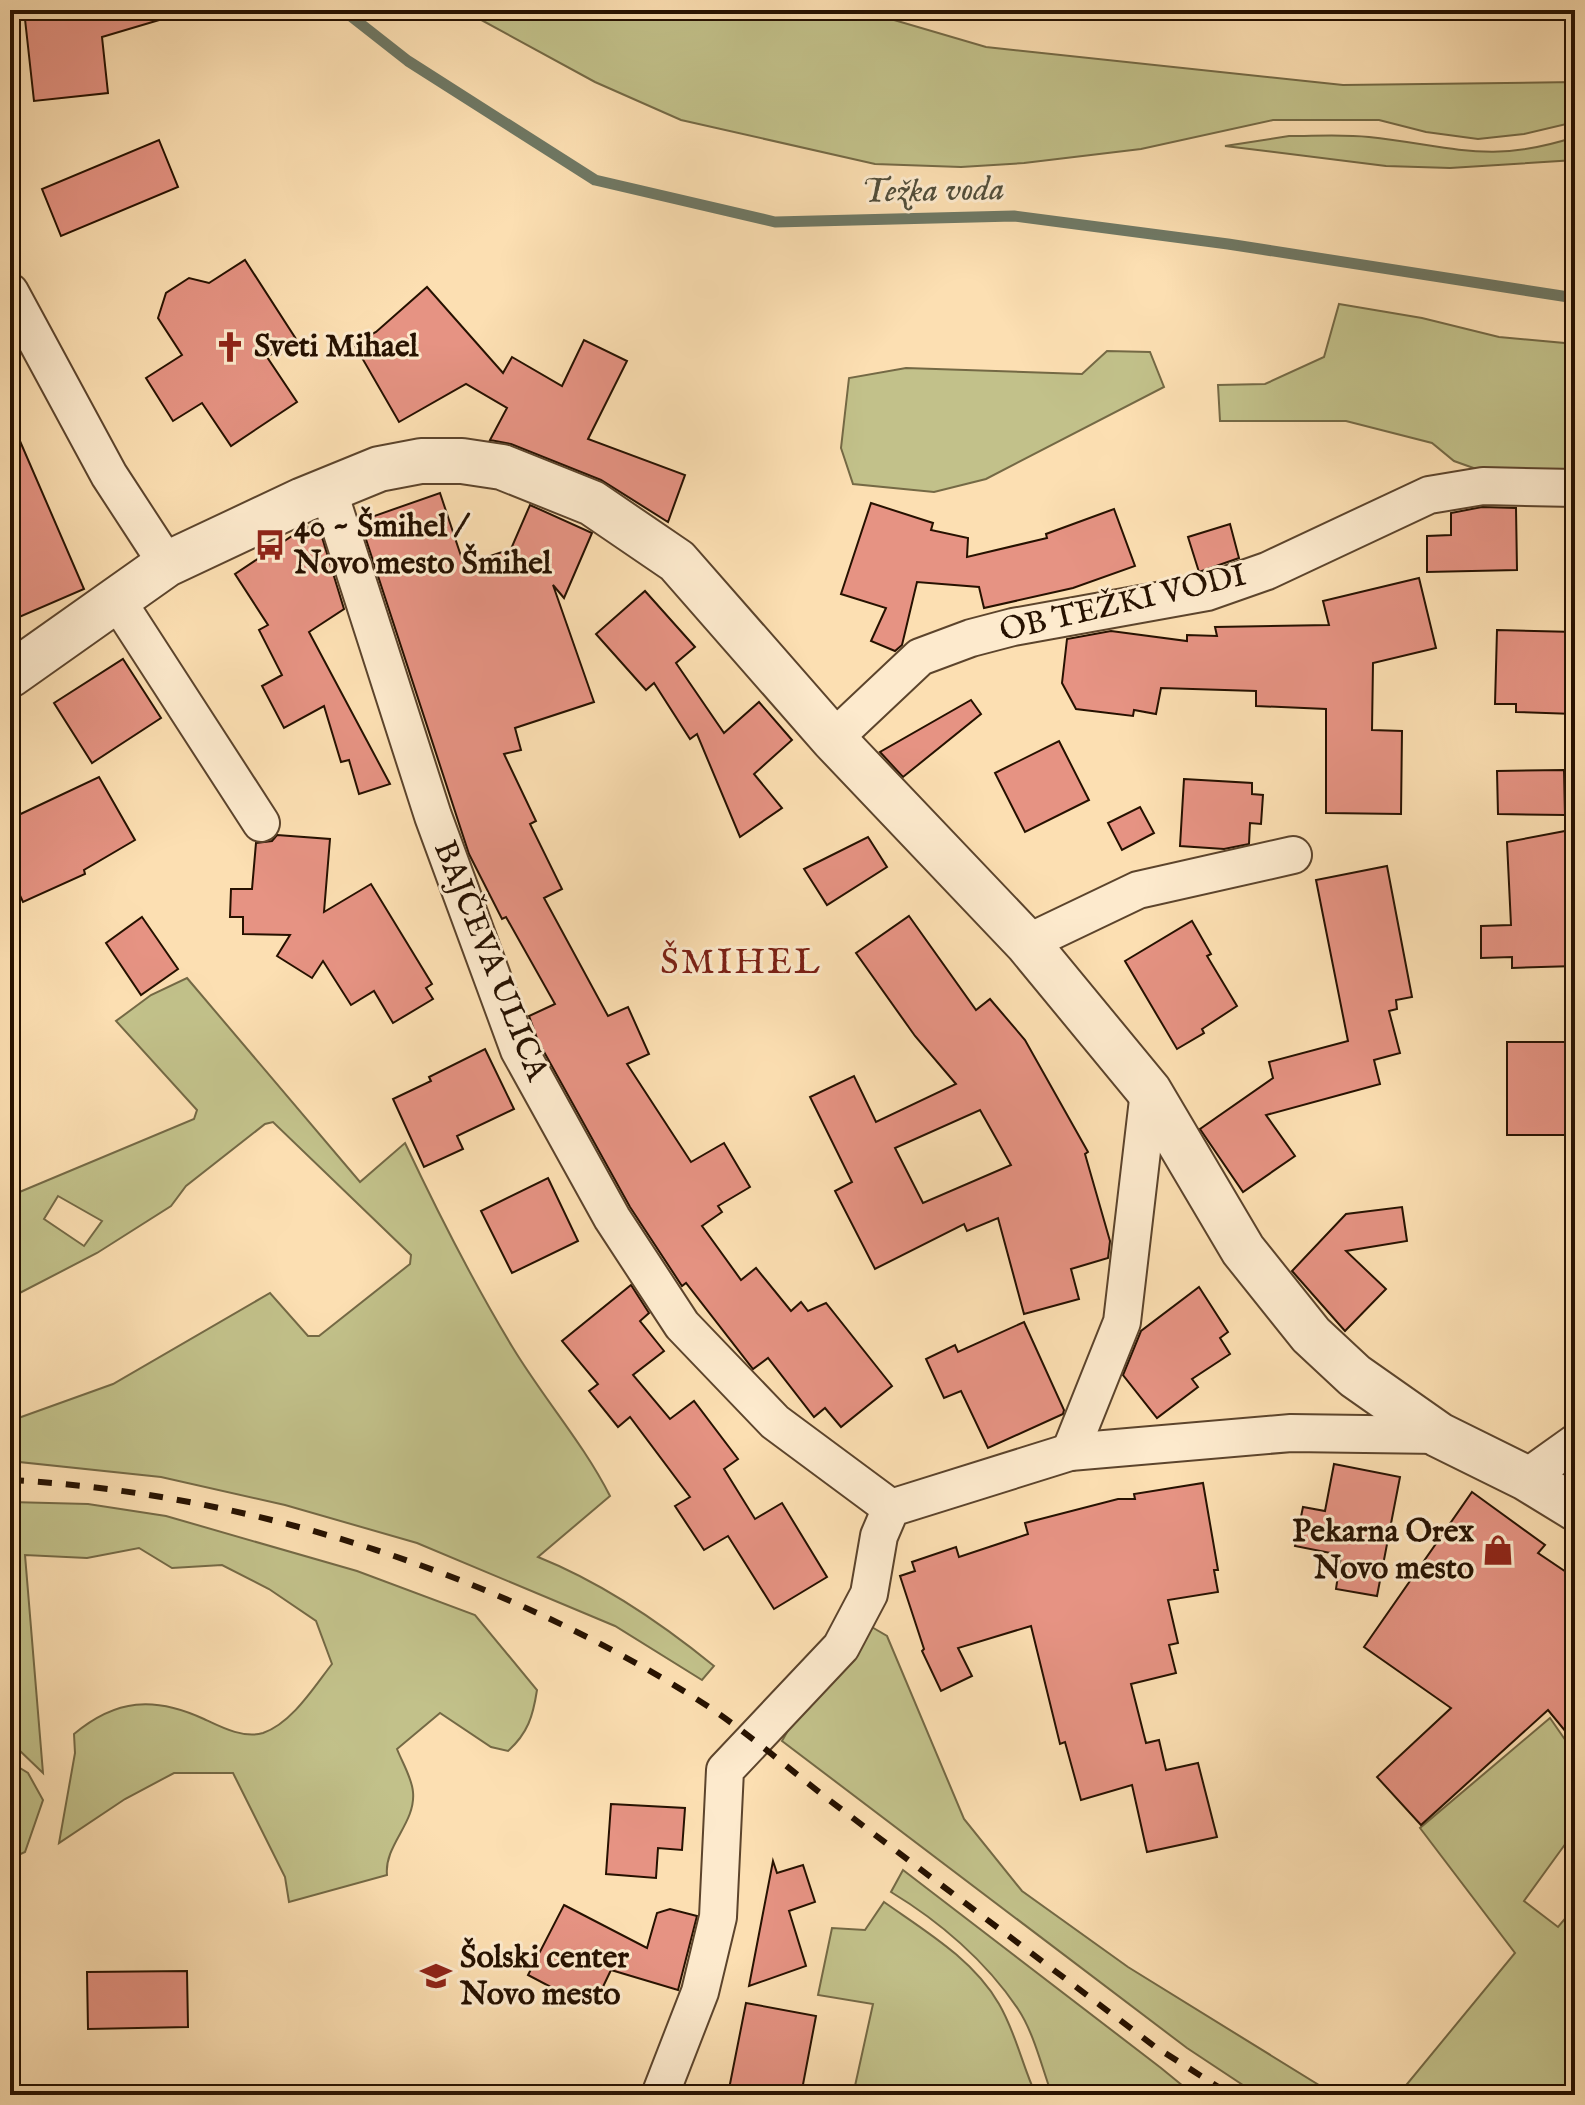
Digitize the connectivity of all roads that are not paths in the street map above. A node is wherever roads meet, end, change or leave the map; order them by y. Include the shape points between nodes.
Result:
1 (10, 292) edge
2 (1575, 488) edge
3 (328, 489) junction
4 (167, 564) junction
5 (118, 602) junction
6 (10, 675) edge
7 (833, 739) junction
8 (261, 823) dead end
9 (1293, 855) dead end
10 (1027, 943) junction
11 (1149, 1091) junction
12 (1439, 1435) junction
13 (1575, 1443) edge
14 (1070, 1452) junction
15 (1526, 1478) junction
16 (1575, 1508) edge
17 (885, 1522) junction
18 (660, 2095) edge

1 - 4 street via 109,475
2 - 7 street, OB TEŽKI VODI via 1483,486 1429,495 1267,571 1207,592 971,638 920,657
3 - 4 street
3 - 7 street via 379,469 462,461 502,467 592,503 677,561
3 - 17 street, BAJČEVA ULICA via 433,816 519,1050 612,1218 682,1325 775,1422
4 - 5 street
5 - 6 street
5 - 8 street
7 - 10 street
9 - 10 street via 1138,890
10 - 11 street
11 - 12 street via 1243,1250 1311,1335 1355,1376
11 - 14 street via 1122,1322
12 - 14 street via 1291,1433
12 - 15 street
13 - 15 street
14 - 17 street
15 - 16 street
17 - 18 street via 869,1594 841,1647 725,1770 718,1917 700,1992

